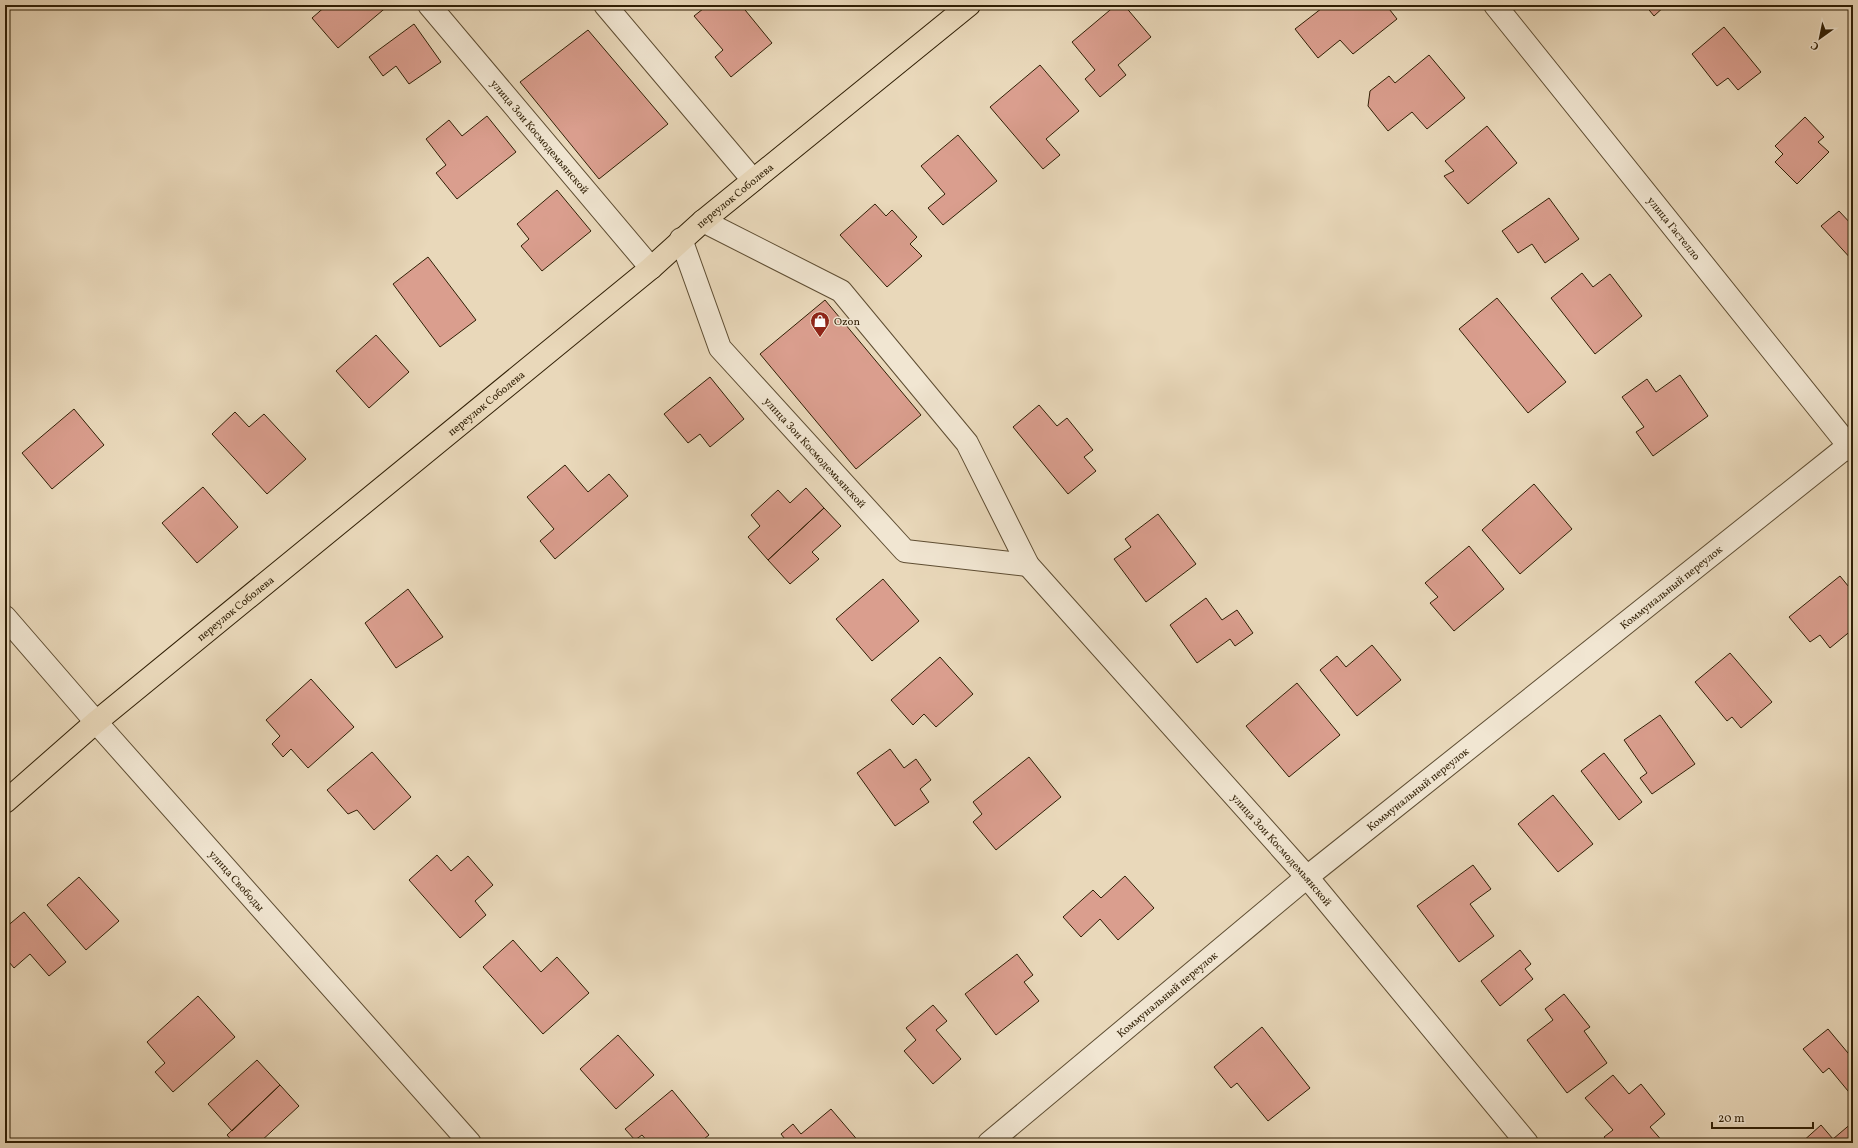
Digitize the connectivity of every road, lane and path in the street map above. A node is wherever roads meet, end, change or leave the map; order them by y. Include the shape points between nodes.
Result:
1 (429, 5) edge
2 (605, 5) edge
3 (969, 5) edge
4 (1495, 5) edge
5 (753, 180) junction
6 (703, 221) junction
7 (681, 239) junction
8 (651, 268) junction
9 (1851, 446) edge
10 (1028, 565) junction
11 (5, 616) edge
12 (96, 722) junction
13 (5, 802) edge
14 (1307, 877) junction
15 (470, 1143) edge
16 (989, 1143) edge
17 (1527, 1143) edge

1 - 8 street, улица Зои Космодемьянской
2 - 5 street
3 - 5 main road, переулок Соболева
4 - 9 street, улица Гастелло
5 - 6 main road, переулок Соболева
6 - 7 main road, переулок Соболева
6 - 10 street, улица Зои Космодемьянской via 840,291 967,443
7 - 8 main road, переулок Соболева
7 - 10 street, улица Зои Космодемьянской via 720,348 905,551
8 - 12 main road, переулок Соболева
9 - 14 street, Коммунальный переулок
10 - 14 street, улица Зои Космодемьянской
11 - 12 street, улица Свободы
12 - 13 main road, переулок Соболева
12 - 15 street, улица Свободы
14 - 16 street, Коммунальный переулок
14 - 17 street, улица Зои Космодемьянской

